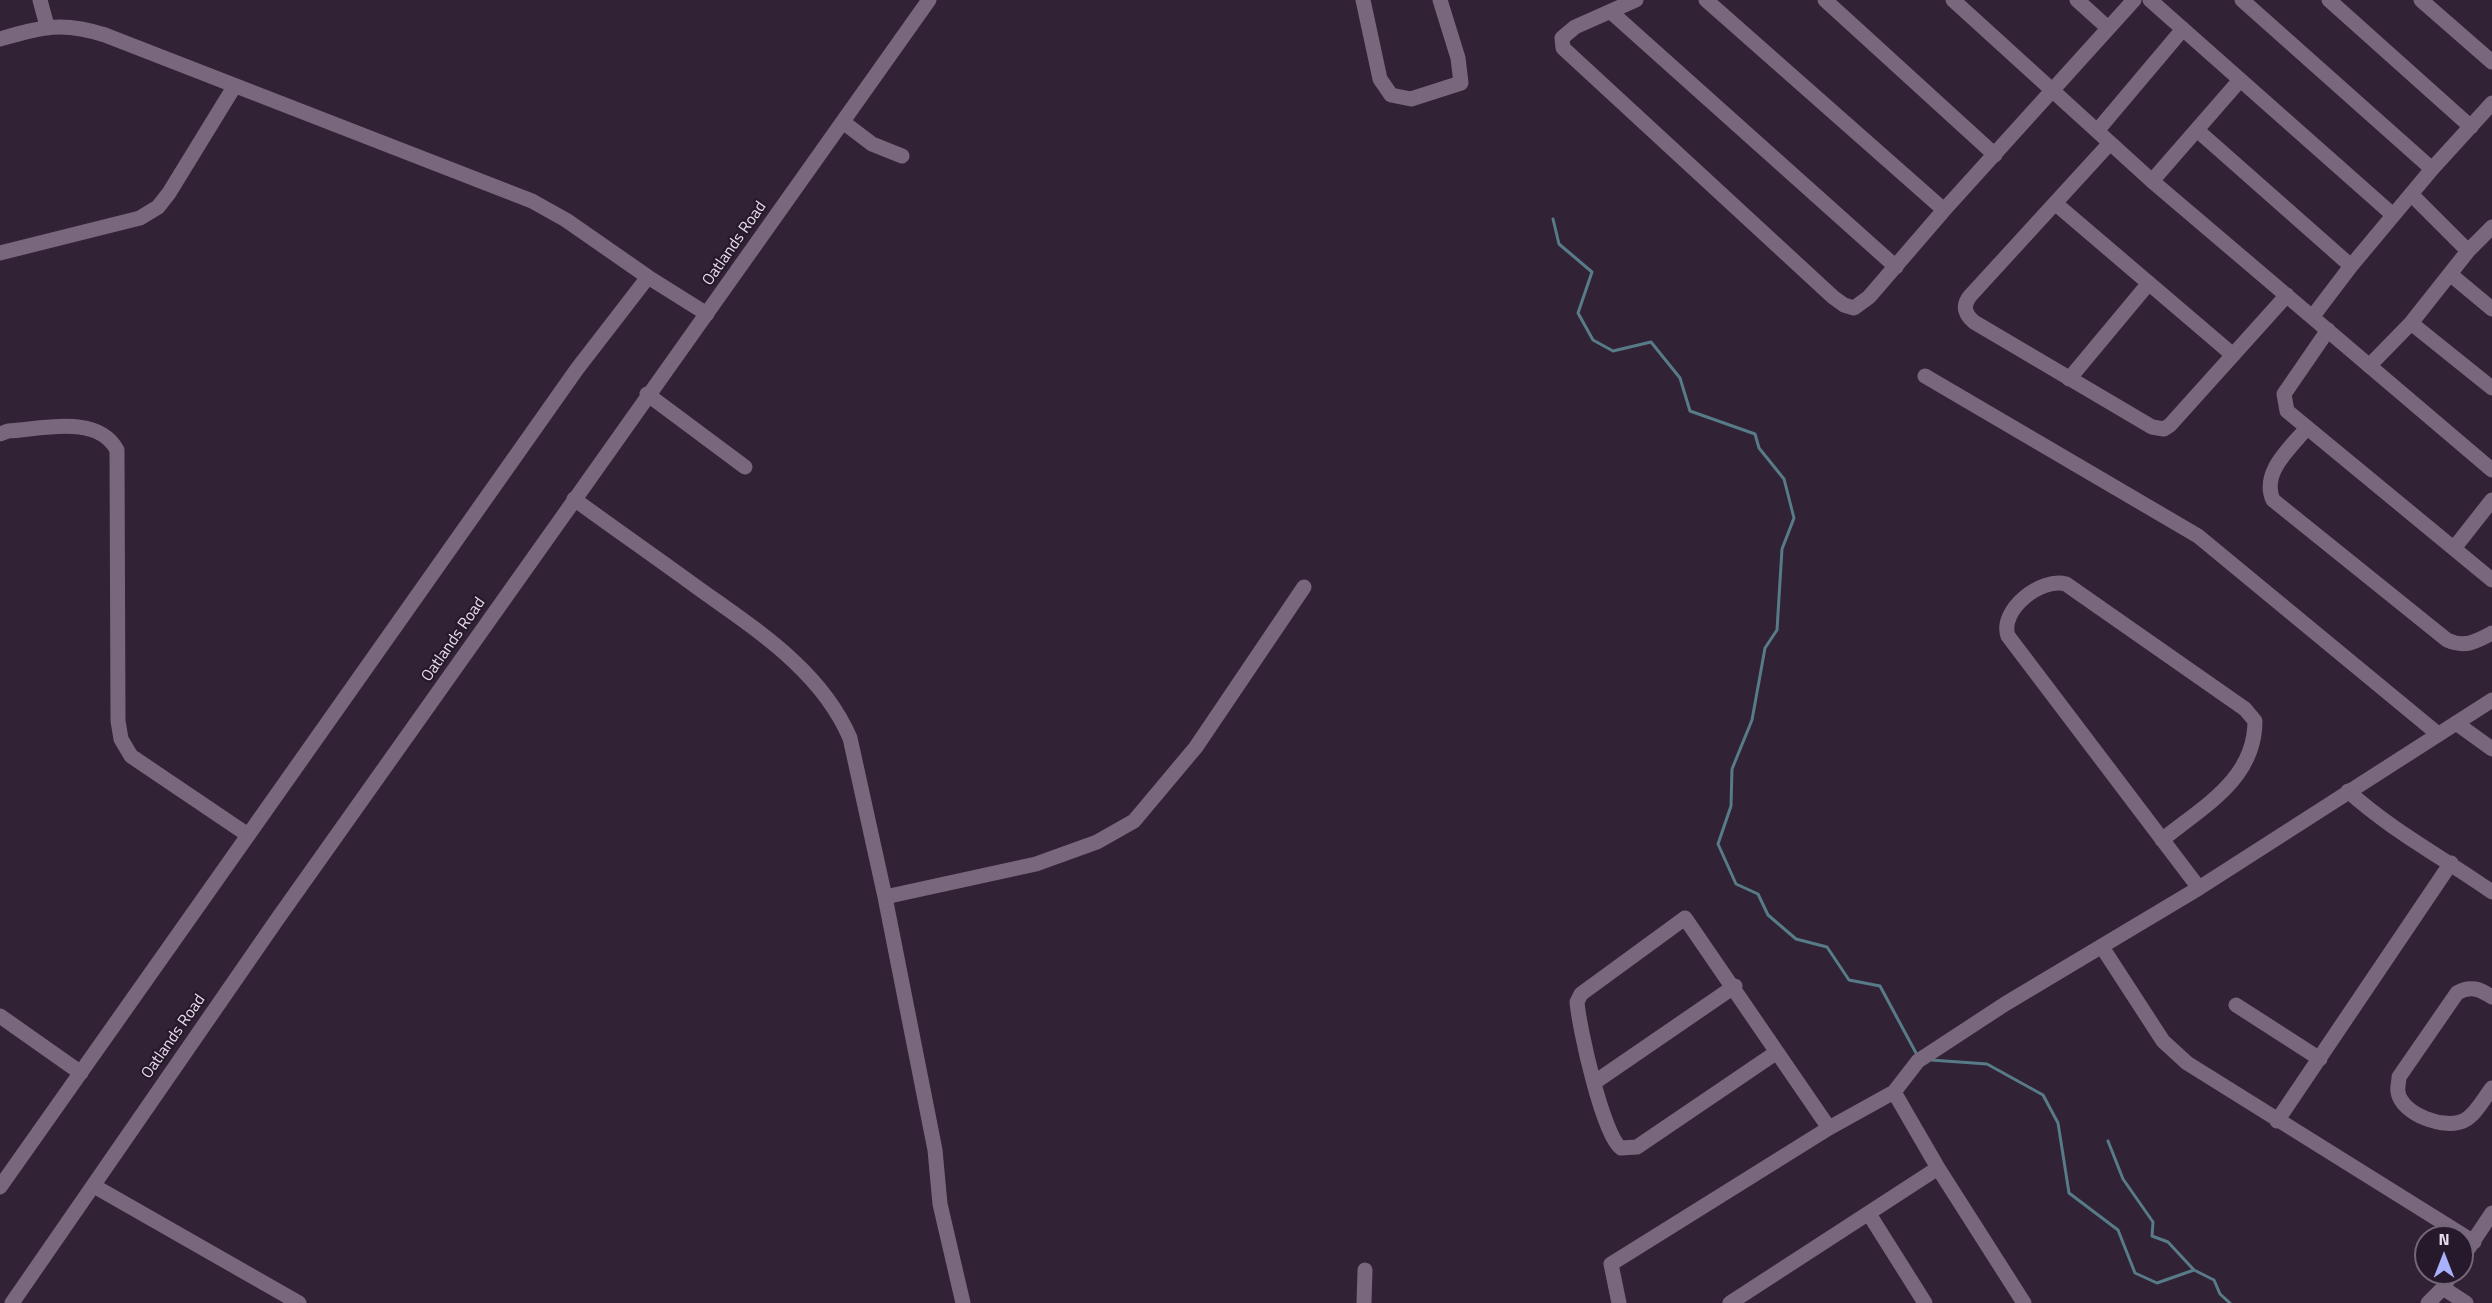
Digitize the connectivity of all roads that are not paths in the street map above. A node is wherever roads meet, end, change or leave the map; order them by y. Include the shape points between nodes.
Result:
1 (40, 0) edge
2 (929, 0) edge
3 (1363, 0) edge
4 (1440, 0) edge
5 (1635, 0) edge
6 (1706, 0) edge
7 (1825, 0) edge
8 (1953, 0) edge
9 (2076, 0) edge
10 (2134, 0) edge
11 (2150, 0) edge
12 (2242, 0) edge
13 (2329, 0) edge
14 (2421, 0) edge
15 (1611, 12) junction
16 (46, 26) junction
17 (2108, 28) junction
18 (2183, 29) junction
19 (0, 39) edge
20 (2492, 63) edge
21 (2240, 80) junction
22 (234, 87) junction
23 (2054, 92) junction
24 (2492, 103) edge
25 (843, 122) junction
26 (2471, 127) junction
27 (2197, 130) junction
28 (2097, 131) junction
29 (2110, 143) junction
30 (1995, 155) junction
31 (902, 156) dead end
32 (2432, 169) junction
33 (2152, 181) junction
34 (2412, 195) junction
35 (2056, 204) junction
36 (1944, 210) junction
37 (2393, 215) junction
38 (2492, 227) edge
39 (2468, 251) junction
40 (0, 253) edge
41 (2350, 266) junction
42 (1896, 267) junction
43 (2450, 274) junction
44 (648, 277) junction
45 (2149, 283) junction
46 (2287, 295) junction
47 (2492, 309) edge
48 (707, 314) junction
49 (2313, 316) junction
50 (2411, 323) junction
51 (2328, 330) junction
52 (2233, 355) junction
53 (2369, 366) junction
54 (1925, 376) dead end
55 (2069, 379) junction
56 (2492, 388) edge
57 (647, 394) junction
58 (2306, 429) junction
59 (0, 434) edge
60 (745, 466) dead end
61 (2492, 470) edge
62 (574, 499) junction
63 (2492, 500) edge
64 (2455, 547) junction
65 (2492, 580) edge
66 (1304, 587) dead end
67 (2492, 633) edge
68 (2492, 700) edge
69 (2456, 723) junction
70 (2438, 734) junction
71 (2492, 749) edge
72 (2348, 791) junction
73 (248, 835) junction
74 (2162, 840) junction
75 (2451, 863) junction
76 (2199, 888) junction
77 (2492, 892) edge
78 (885, 897) junction
79 (2102, 947) junction
80 (1735, 986) junction
81 (2492, 997) edge
82 (2236, 1005) dead end
83 (0, 1016) edge
84 (1777, 1052) junction
85 (2320, 1059) junction
86 (81, 1073) junction
87 (1594, 1082) junction
88 (2492, 1088) edge
89 (1894, 1092) junction
90 (2277, 1121) junction
91 (1829, 1128) junction
92 (1938, 1168) junction
93 (94, 1185) junction
94 (0, 1187) edge
95 (1869, 1214) junction
96 (2490, 1220) edge
97 (2446, 1225) edge
98 (2474, 1242) edge
99 (1365, 1270) dead end
100 (2446, 1285) edge
101 (2444, 1288) junction
102 (12, 1303) edge
103 (299, 1303) edge
104 (963, 1303) edge
105 (1364, 1303) edge
106 (1619, 1303) edge
107 (1730, 1303) edge
108 (1925, 1303) edge
109 (2024, 1303) edge
110 (2428, 1303) edge
111 (2466, 1303) edge

1 - 16 street
2 - 25 street, Oatlands Road
3 - 4 street via 1380,79 1391,95 1411,99 1461,83 1458,58
5 - 15 street
6 - 36 street
7 - 30 street
8 - 23 street
9 - 17 street
10 - 17 street
11 - 18 street
12 - 32 street
13 - 26 street
14 - 20 street
15 - 42 street
15 - 42 street via 1565,33 1562,42 1568,55 1833,297 1848,307 1861,305
16 - 19 street
16 - 22 street via 84,28 105,34
17 - 23 street
18 - 21 street
18 - 28 street
21 - 27 street
21 - 37 street
22 - 40 street via 158,207 140,218
22 - 44 street via 532,201
23 - 28 street
23 - 30 street
24 - 26 street
25 - 31 street via 872,144
25 - 48 street, Oatlands Road
26 - 32 street
27 - 33 street
27 - 41 street
28 - 29 street
29 - 33 street
29 - 35 street
30 - 36 street
32 - 34 street
33 - 46 street
34 - 37 street
34 - 39 street
35 - 45 street
35 - 55 street via 1970,296 1965,309 1974,322
36 - 42 street
37 - 41 street
38 - 39 street
39 - 43 street
41 - 49 street
43 - 47 street
43 - 50 street
44 - 48 street
44 - 73 street via 577,369
45 - 52 street
45 - 55 street
46 - 49 street
46 - 52 street
48 - 57 street, Oatlands Road
49 - 51 street
50 - 53 street
50 - 56 street
51 - 53 street
51 - 58 street via 2284,394 2287,411
52 - 55 street via 2164,429 2152,427
53 - 61 street
54 - 70 street via 2198,536
57 - 60 street
57 - 62 street, Oatlands Road
58 - 64 street
58 - 67 street via 2269,479 2273,500 2447,640 2458,645 2471,644
59 - 73 street via 78,428 102,432 112,440 117,450 121,740 132,756
62 - 78 street via 775,643 810,677 842,719 850,738
62 - 93 street, Oatlands Road
63 - 64 street
64 - 65 street
66 - 78 street via 1196,747 1134,821 1097,842 1036,864
68 - 69 street
69 - 70 street
69 - 71 street
70 - 72 street
72 - 75 street via 2397,832
72 - 76 street
73 - 86 street
74 - 74 street via 2008,636 2006,620 2013,608 2037,590 2051,584 2066,584 2245,709 2255,721 2245,764 2235,780
74 - 76 street
75 - 77 street
75 - 85 street
76 - 79 street
78 - 104 street via 935,1150 940,1204
79 - 89 street via 1917,1061
79 - 90 street via 2174,1052
80 - 84 street
80 - 87 street
80 - 87 street via 1685,918 1581,994 1578,1012
81 - 88 street via 2473,988 2457,993 2399,1077 2398,1092 2417,1114 2438,1124 2451,1124 2474,1112
82 - 85 street
83 - 86 street
84 - 87 street via 1631,1149 1615,1144
84 - 91 street
85 - 90 street
86 - 94 street
89 - 91 street
89 - 92 street
90 - 97 street
91 - 106 street via 1611,1264
92 - 95 street
92 - 109 street
93 - 102 street, Oatlands Road
93 - 103 street
95 - 107 street
95 - 108 street
96 - 98 street
99 - 105 street
100 - 101 street
101 - 110 street
101 - 111 street

